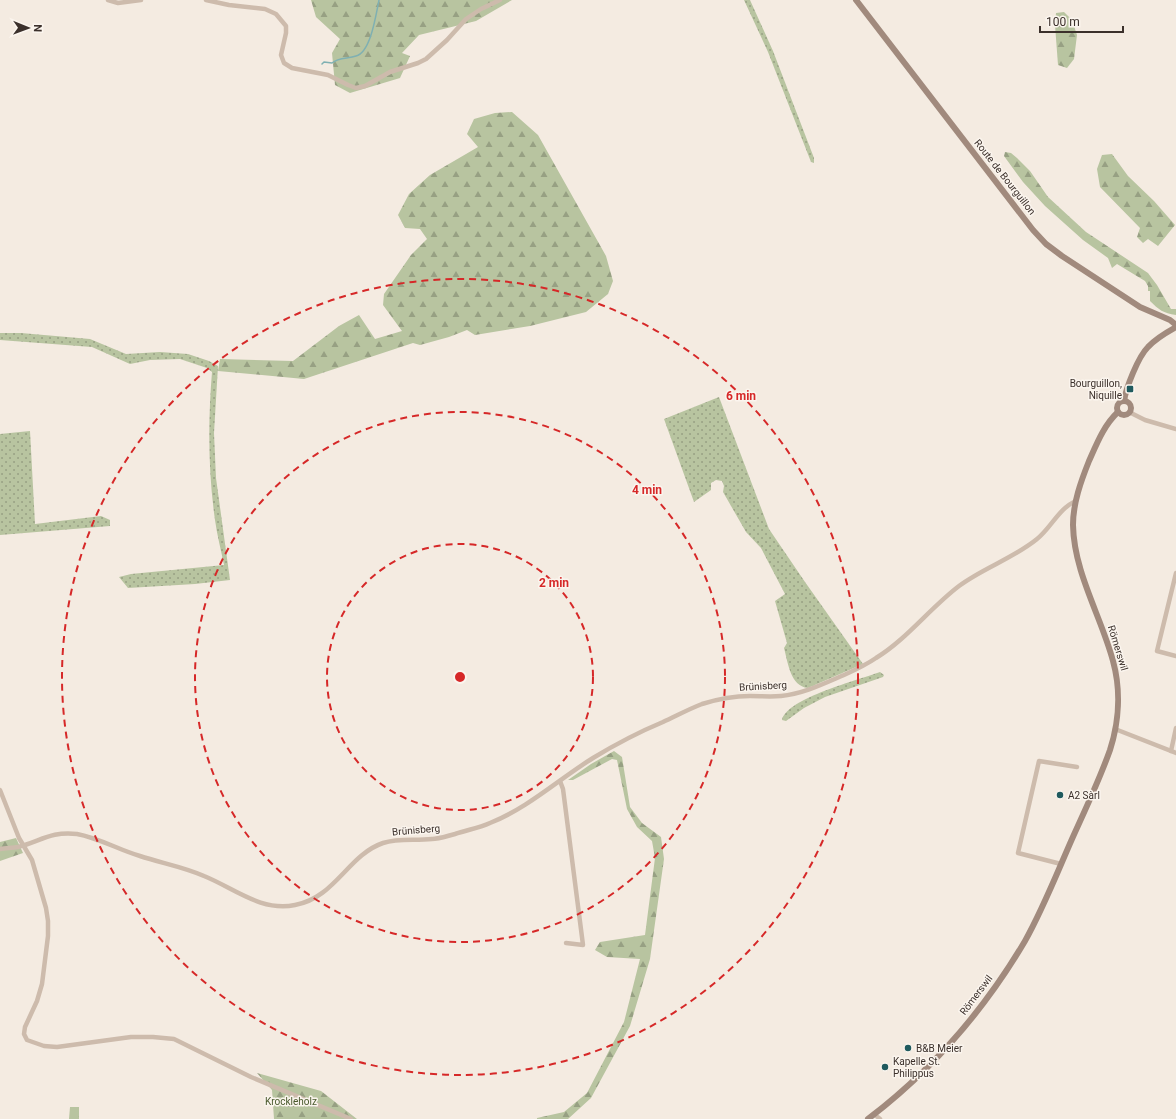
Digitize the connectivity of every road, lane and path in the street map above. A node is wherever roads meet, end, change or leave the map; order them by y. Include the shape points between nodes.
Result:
1 (108, 0) edge
2 (141, 0) edge
3 (206, 0) edge
4 (500, 0) edge
5 (856, 0) edge
6 (1176, 326) edge
7 (1124, 401) junction
8 (1118, 412) junction
9 (1128, 412) junction
10 (1176, 429) edge
11 (1076, 501) junction
12 (1176, 573) edge
13 (1176, 656) edge
14 (1176, 728) edge
15 (1115, 729) junction
16 (1171, 751) junction
17 (1176, 753) edge
18 (1077, 767) dead end
19 (560, 781) junction
20 (0, 790) edge
21 (23, 845) junction
22 (0, 849) edge
23 (1061, 864) junction
24 (566, 943) dead end
25 (874, 1114) junction
26 (351, 1119) edge
27 (868, 1119) edge
28 (880, 1119) edge

1 - 2 street via 118,3
3 - 4 street via 265,9 276,14 286,26 281,56 284,63 292,68 328,74 356,88 426,59 466,19
5 - 6 main road, Route de Bourguillon via 1046,244 1131,302 1170,320
6 - 7 main road via 1148,346 1127,387
7 - 8 main road via 1117,406
7 - 9 main road via 1129,404
8 - 9 main road
8 - 11 main road, Römerswil via 1106,426 1094,450
9 - 10 street
11 - 15 main road, Römerswil via 1073,524 1079,564 1116,676 1118,699
11 - 19 street, Brünisberg via 1065,507 1036,541 959,586 894,645 864,666 815,688 793,694 723,698 701,705 633,735
12 - 13 street via 1157,651
14 - 16 street
15 - 16 street
15 - 23 main road, Römerswil via 1104,765
16 - 17 street
18 - 23 street via 1039,761 1018,853
19 - 21 street, Brünisberg via 491,823 434,839 395,840 376,846 358,858 322,894 303,904 286,906 254,900 198,874 137,856 82,835 57,834
19 - 24 street via 583,945
20 - 21 street
21 - 22 street, Brünisberg
21 - 26 street via 32,860 48,921 42,984 24,1031 27,1040 57,1047 131,1037 174,1040 251,1077
23 - 25 main road, Römerswil via 1025,940 989,996 961,1032 930,1064 903,1091
25 - 27 main road, Römerswil
25 - 28 street

